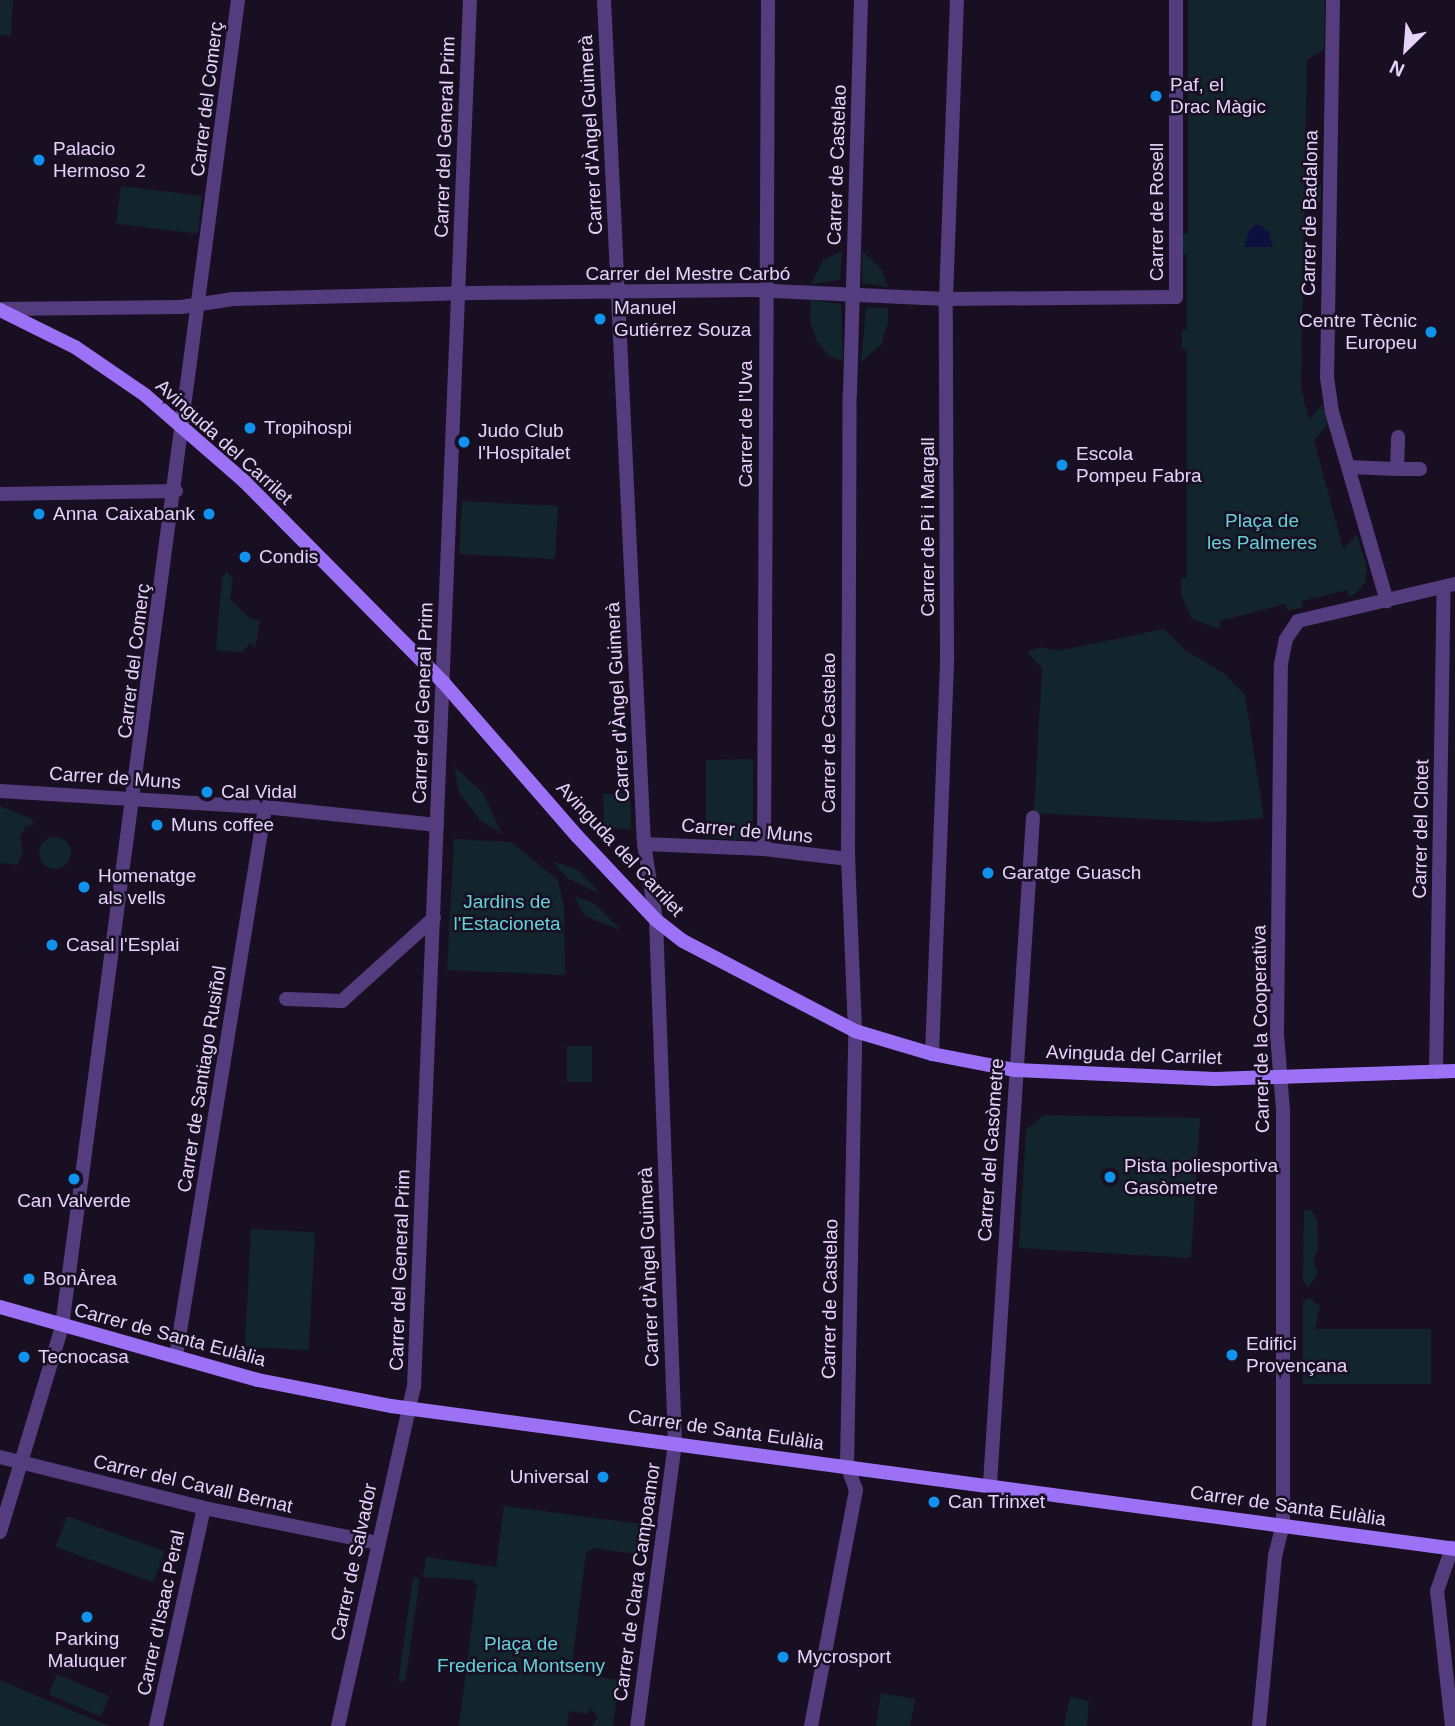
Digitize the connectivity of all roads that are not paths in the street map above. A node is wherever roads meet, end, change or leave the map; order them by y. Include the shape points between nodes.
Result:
1 (238, 0) edge
2 (470, 0) edge
3 (604, 0) edge
4 (768, 0) edge
5 (861, 0) edge
6 (957, 0) edge
7 (1176, 0) edge
8 (1333, 0) edge
9 (765, 290) junction
10 (458, 293) junction
11 (617, 293) junction
12 (853, 295) junction
13 (1176, 297) joint
14 (946, 299) junction
15 (201, 303) junction
16 (0, 309) edge
17 (185, 426) junction
18 (1398, 437) dead end
19 (1348, 467) junction
20 (1397, 469) junction
21 (1420, 469) dead end
22 (176, 491) junction
23 (0, 494) edge
24 (1450, 586) edge
25 (1387, 601) junction
26 (443, 682) junction
27 (0, 791) edge
28 (136, 798) junction
29 (265, 807) junction
30 (1033, 817) dead end
31 (437, 825) junction
32 (644, 844) junction
33 (764, 849) junction
34 (848, 859) junction
35 (433, 918) junction
36 (656, 920) junction
37 (286, 999) dead end
38 (855, 1031) junction
39 (932, 1054) junction
40 (1015, 1070) junction
41 (1455, 1071) edge
42 (1436, 1072) junction
43 (1280, 1077) junction
44 (0, 1307) edge
45 (62, 1326) junction
46 (176, 1356) junction
47 (409, 1408) junction
48 (675, 1443) junction
49 (0, 1457) edge
50 (21, 1464) junction
51 (846, 1465) junction
52 (990, 1484) junction
53 (204, 1508) junction
54 (1283, 1525) junction
55 (0, 1532) edge
56 (378, 1543) junction
57 (1453, 1549) edge
58 (156, 1726) edge
59 (338, 1726) edge
60 (637, 1726) edge
61 (811, 1726) edge
62 (1259, 1726) edge
63 (1452, 1726) edge

1 - 15 street, Carrer del Comerç
2 - 10 street, Carrer del General Prim
3 - 11 street, Carrer d'Àngel Guimerà
4 - 9 street, Carrer de l'Uva
5 - 12 street, Carrer de Castelao
6 - 14 street, Carrer de Pi i Margall
7 - 13 street, Carrer de Rosell
8 - 19 street, Carrer de Badalona via 1327,377
9 - 11 street, Carrer del Mestre Carbó
9 - 12 street, Carrer del Mestre Carbó
9 - 33 street, Carrer de l'Uva
10 - 11 street, Carrer del Mestre Carbó
10 - 15 street, Carrer del Mestre Carbó
10 - 26 street, Carrer del General Prim
11 - 32 street, Carrer d'Àngel Guimerà
12 - 14 street, Carrer del Mestre Carbó
12 - 34 street, Carrer de Castelao
13 - 14 street, Carrer del Mestre Carbó
14 - 39 street, Carrer de Pi i Margall via 947,657
15 - 16 street, Carrer del Mestre Carbó
15 - 17 street, Carrer del Comerç
16 - 17 street, Avinguda del Carrilet via 75,347
17 - 22 street, Carrer del Comerç
17 - 26 street, Avinguda del Carrilet
18 - 20 street
19 - 20 street
19 - 25 street, Carrer de Badalona
20 - 21 street
22 - 23 street
22 - 28 street, Carrer del Comerç
24 - 25 street
24 - 42 street, Carrer del Clotet
25 - 43 street, Carrer de la Cooperativa via 1298,621 1286,639 1278,709
26 - 31 street, Carrer del General Prim
26 - 36 street, Avinguda del Carrilet
27 - 28 street, Carrer de Muns
28 - 29 street, Carrer de Muns
28 - 45 street, Carrer del Comerç
29 - 31 street, Carrer de Muns
29 - 46 street, Carrer de Santiago Rusiñol
30 - 40 street, Carrer del Gasòmetre
31 - 35 street, Carrer del General Prim
32 - 33 street, Carrer de Muns
32 - 36 street, Carrer d'Àngel Guimerà
33 - 34 street, Carrer de Muns
34 - 38 street, Carrer de Castelao
35 - 37 street via 342,1001
35 - 47 street, Carrer del General Prim via 415,1366
36 - 38 street, Avinguda del Carrilet via 683,941
36 - 48 street, Carrer d'Àngel Guimerà
38 - 39 street, Avinguda del Carrilet
38 - 51 street, Carrer de Castelao
39 - 40 street, Avinguda del Carrilet
40 - 43 street, Avinguda del Carrilet via 1215,1079
40 - 52 street, Carrer del Gasòmetre
41 - 42 street, Avinguda del Carrilet
42 - 43 street, Avinguda del Carrilet
43 - 54 street, Carrer de la Cooperativa
44 - 45 street, Carrer de Santa Eulàlia
45 - 46 street, Carrer de Santa Eulàlia
45 - 50 street, Carrer del Comerç
46 - 47 street, Carrer de Santa Eulàlia via 258,1380
47 - 48 street, Carrer de Santa Eulàlia
47 - 56 street, Carrer de Salvador
48 - 51 street, Carrer de Santa Eulàlia
48 - 60 street, Carrer de Clara Campoamor
49 - 50 street, Carrer del Cavall Bernat
50 - 53 street, Carrer del Cavall Bernat
50 - 55 street, Carrer del Comerç
51 - 52 street, Carrer de Santa Eulàlia
51 - 61 street, Carrer de Castelao via 856,1490
52 - 54 street, Carrer de Santa Eulàlia
53 - 56 street, Carrer del Cavall Bernat
53 - 58 street, Carrer d'Isaac Peral
54 - 57 street, Carrer de Santa Eulàlia
54 - 62 street, Carrer de la Cooperativa via 1275,1556
56 - 59 street, Carrer de Salvador
57 - 63 street via 1437,1591

